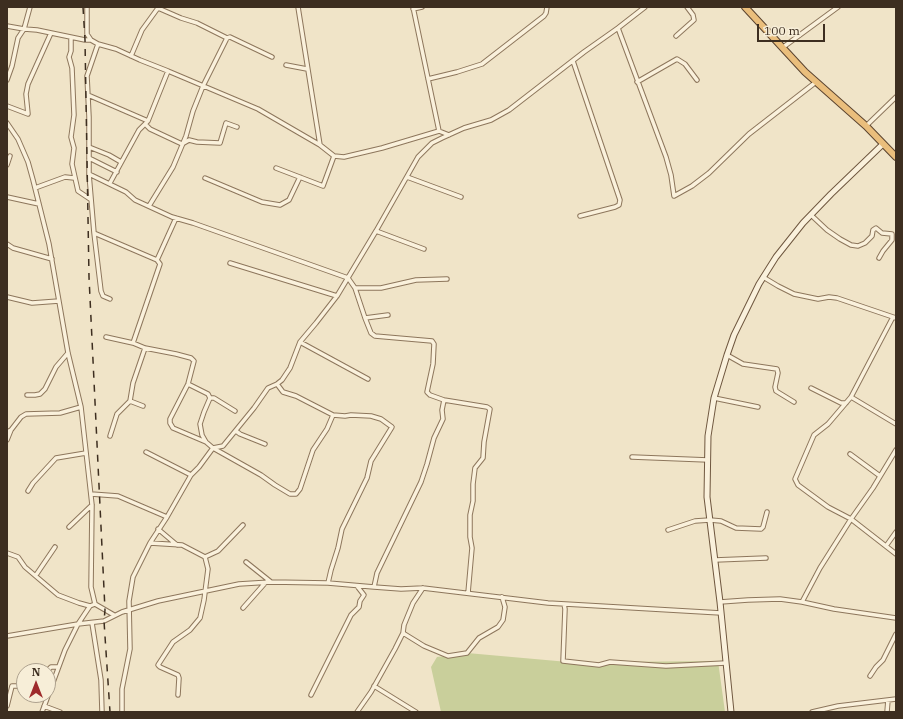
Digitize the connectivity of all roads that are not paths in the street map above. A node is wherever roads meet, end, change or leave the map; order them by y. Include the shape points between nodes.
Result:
1 (30, 7) edge
2 (87, 7) edge
3 (298, 7) edge
4 (422, 7) edge
5 (547, 7) edge
6 (644, 7) edge
7 (687, 7) edge
8 (745, 7) edge
9 (838, 7) edge
10 (413, 8) edge
11 (7, 26) edge
12 (618, 28) junction
13 (24, 29) junction
14 (51, 33) junction
15 (676, 36) dead end
16 (71, 38) junction
17 (227, 38) junction
18 (91, 40) junction
19 (98, 44) junction
20 (782, 48) junction
21 (130, 56) junction
22 (272, 58) dead end
23 (573, 61) junction
24 (286, 65) dead end
25 (307, 69) junction
26 (168, 71) junction
27 (428, 79) junction
28 (7, 80) edge
29 (697, 80) dead end
30 (637, 82) junction
31 (816, 82) junction
32 (203, 86) junction
33 (88, 95) junction
34 (896, 97) edge
35 (7, 106) edge
36 (7, 123) edge
37 (146, 123) junction
38 (866, 126) junction
39 (236, 127) dead end
40 (9, 128) edge
41 (439, 131) junction
42 (449, 135) junction
43 (182, 144) junction
44 (883, 144) junction
45 (320, 145) junction
46 (89, 147) junction
47 (10, 156) dead end
48 (334, 156) junction
49 (896, 157) edge
50 (89, 158) junction
51 (121, 162) junction
52 (7, 166) edge
53 (276, 168) dead end
54 (117, 172) junction
55 (89, 174) junction
56 (407, 177) junction
57 (74, 178) junction
58 (205, 178) dead end
59 (300, 178) junction
60 (110, 184) junction
61 (35, 188) junction
62 (7, 197) edge
63 (460, 197) dead end
64 (90, 199) junction
65 (39, 204) junction
66 (149, 206) junction
67 (811, 215) junction
68 (580, 216) dead end
69 (176, 218) junction
70 (376, 231) junction
71 (94, 233) junction
72 (7, 244) edge
73 (424, 250) dead end
74 (879, 258) dead end
75 (52, 259) junction
76 (157, 260) junction
77 (230, 263) dead end
78 (764, 277) junction
79 (348, 278) junction
80 (447, 279) dead end
81 (356, 288) junction
82 (337, 296) junction
83 (7, 297) edge
84 (110, 299) dead end
85 (59, 301) junction
86 (388, 315) dead end
87 (365, 318) junction
88 (894, 318) edge
89 (106, 337) dead end
90 (300, 342) junction
91 (133, 343) junction
92 (145, 348) junction
93 (68, 353) junction
94 (726, 355) junction
95 (368, 379) dead end
96 (188, 384) junction
97 (277, 384) junction
98 (811, 388) dead end
99 (27, 395) dead end
100 (851, 397) junction
101 (210, 398) junction
102 (714, 398) junction
103 (130, 400) junction
104 (444, 400) junction
105 (794, 402) dead end
106 (846, 403) junction
107 (143, 406) dead end
108 (81, 407) junction
109 (758, 407) dead end
110 (236, 411) dead end
111 (333, 415) junction
112 (896, 424) edge
113 (9, 431) edge
114 (236, 431) junction
115 (110, 436) dead end
116 (7, 440) edge
117 (206, 442) junction
118 (265, 444) dead end
119 (213, 448) junction
120 (896, 450) edge
121 (146, 452) dead end
122 (86, 453) junction
123 (850, 454) dead end
124 (632, 457) dead end
125 (708, 460) junction
126 (191, 475) junction
127 (880, 476) junction
128 (28, 491) dead end
129 (91, 494) junction
130 (92, 505) junction
131 (767, 512) dead end
132 (167, 517) junction
133 (851, 519) junction
134 (710, 520) junction
135 (244, 525) dead end
136 (69, 527) dead end
137 (158, 529) junction
138 (668, 530) dead end
139 (896, 532) edge
140 (150, 543) junction
141 (177, 545) junction
142 (886, 546) junction
143 (55, 547) dead end
144 (7, 553) edge
145 (896, 554) edge
146 (205, 557) junction
147 (766, 558) dead end
148 (715, 560) junction
149 (246, 562) dead end
150 (36, 575) junction
151 (266, 582) junction
152 (271, 582) junction
153 (328, 583) junction
154 (357, 586) junction
155 (374, 587) junction
156 (423, 588) junction
157 (205, 591) junction
158 (468, 593) junction
159 (502, 597) junction
160 (720, 602) junction
161 (802, 602) junction
162 (95, 604) junction
163 (564, 604) junction
164 (90, 606) junction
165 (243, 608) dead end
166 (129, 609) junction
167 (720, 613) junction
168 (114, 615) junction
169 (896, 618) edge
170 (92, 623) junction
171 (78, 624) junction
172 (403, 633) junction
173 (896, 634) edge
174 (7, 636) edge
175 (726, 663) junction
176 (58, 667) joint
177 (870, 676) dead end
178 (16, 686) edge
179 (374, 686) junction
180 (178, 695) dead end
181 (311, 695) dead end
182 (896, 699) edge
183 (888, 700) junction
184 (7, 706) edge
185 (44, 706) junction
186 (42, 712) edge
187 (60, 712) edge
188 (102, 712) edge
189 (122, 712) edge
190 (357, 712) edge
191 (416, 712) edge
192 (731, 712) edge
193 (812, 712) edge
194 (887, 712) edge

1 - 13 street
2 - 18 street via 88,34
3 - 25 street
4 - 10 street
5 - 27 street via 544,16 482,64
6 - 12 street
7 - 15 street via 694,20
8 - 20 highway
9 - 20 street
10 - 27 street
11 - 13 street
12 - 23 street
12 - 30 street
13 - 14 street
13 - 28 street via 18,38
14 - 16 street
14 - 35 street via 28,84 28,114
16 - 18 street
16 - 57 street via 69,57 72,68 74,116 71,137 74,148
17 - 21 street via 158,8 142,30
17 - 22 street via 230,37
17 - 32 street
18 - 19 street
19 - 21 street
19 - 33 street via 88,76
20 - 31 highway
21 - 26 street
23 - 42 street via 509,110 491,120
23 - 68 street via 620,200 619,205 615,207
24 - 25 street
25 - 45 street
26 - 32 street
26 - 37 street
27 - 41 street
29 - 30 street via 685,64 677,59
30 - 31 street via 666,157 674,196 709,173 749,134
31 - 38 highway
32 - 43 street
32 - 45 street via 258,110
33 - 37 street
33 - 46 street
34 - 38 street
36 - 40 street
37 - 43 street via 150,130
37 - 51 street via 139,130
38 - 44 highway
39 - 43 street via 226,123 220,143 189,140
40 - 61 street via 18,139 28,162
41 - 42 street
41 - 48 street via 382,148 344,157
42 - 56 street via 426,148
43 - 66 street via 173,167
44 - 49 highway
44 - 67 main road
45 - 48 street
46 - 50 street
46 - 51 street via 109,154
47 - 52 street
48 - 59 street via 322,186
50 - 54 street
50 - 55 street
51 - 54 street
53 - 59 street
54 - 60 street
55 - 60 street
55 - 64 street
56 - 63 street
56 - 70 street
57 - 61 street via 65,177
57 - 64 street via 78,191
58 - 59 street via 262,202 280,205 289,200
60 - 66 street
61 - 65 street
62 - 65 street
64 - 71 street
65 - 75 street
66 - 69 street
67 - 74 street via 840,240 851,245 865,243 876,228 882,233 892,234 892,240
67 - 78 main road via 776,257
69 - 76 street
69 - 79 street
70 - 73 street
70 - 79 street
71 - 76 street
71 - 84 street via 101,292
72 - 75 street
75 - 85 street
76 - 91 street via 160,264
77 - 82 street
78 - 88 street via 794,294 818,299 837,298
78 - 94 main road via 750,301
79 - 81 street
79 - 82 street
80 - 81 street via 416,280 381,288
81 - 87 street
82 - 90 street
83 - 85 street via 32,303
85 - 93 street
86 - 87 street
87 - 104 street via 371,333 375,336 432,341 434,350 427,392
88 - 100 street
89 - 91 street
90 - 95 street
90 - 97 street via 290,368
91 - 92 street
92 - 96 street via 191,358 194,361
92 - 103 street
93 - 99 street via 56,367 45,389 40,394
93 - 108 street
94 - 102 main road
94 - 105 street via 743,364 777,370 776,391
96 - 101 street via 208,394
96 - 117 street via 170,419 170,424 173,428
97 - 111 street via 282,392 296,396
97 - 114 street via 268,388
98 - 106 street
100 - 106 street
100 - 112 street
101 - 110 street
101 - 117 street via 200,424
102 - 109 street
102 - 125 main road via 708,436
103 - 107 street
103 - 115 street via 118,414
104 - 155 street via 443,419 432,442 428,464 376,573
104 - 158 street via 490,409 483,458 475,468 470,515 472,548
106 - 133 street via 814,436 795,479 798,485 828,507
108 - 113 street via 60,413 26,414
108 - 122 street
111 - 119 street via 313,450 296,494 290,494
111 - 153 street via 371,416 382,419 392,427 371,461 367,478 342,529
113 - 116 street
114 - 118 street
114 - 119 street via 223,446
117 - 119 street
119 - 126 street
120 - 127 street
121 - 126 street
122 - 128 street via 56,458
122 - 129 street
123 - 127 street
124 - 125 street
125 - 134 main road via 707,497
126 - 132 street
127 - 133 street
129 - 130 street
129 - 132 street via 118,496
130 - 136 street
130 - 162 street via 91,587
131 - 134 street via 761,529 736,528 722,521
132 - 137 street
133 - 142 street
133 - 161 street
134 - 138 street via 696,521
134 - 148 main road
135 - 146 street via 218,551
137 - 140 street
137 - 141 street
139 - 142 street
140 - 141 street
140 - 166 street via 133,578
141 - 146 street
142 - 145 street
143 - 150 street
144 - 150 street via 18,557 25,567
146 - 157 street via 208,569
147 - 148 street
148 - 160 main road
149 - 152 street
150 - 164 street via 58,595
151 - 152 street
151 - 157 street
151 - 165 street
152 - 153 street
153 - 154 street
154 - 155 street
154 - 181 street via 364,595 359,607 351,615
155 - 156 street
156 - 158 street
156 - 172 street via 413,603
157 - 166 street
157 - 180 street via 200,618 190,630 173,642 158,665 178,675
158 - 159 street
159 - 163 street
159 - 172 street via 505,607 503,620 498,627 479,638 467,653 448,656 424,646
160 - 161 street
160 - 167 main road
161 - 169 street
162 - 164 street
162 - 168 street
163 - 167 street
163 - 175 street via 563,661 599,665 610,662 666,666
164 - 171 street
166 - 168 street
166 - 189 street via 130,648 122,688
167 - 175 main road
168 - 170 street via 104,621
170 - 171 street
170 - 188 street via 101,680
171 - 174 street
171 - 176 street
172 - 179 street
173 - 177 street via 883,660
175 - 192 main road
176 - 185 street
178 - 184 street via 12,686
179 - 190 street
179 - 191 street
182 - 183 street
183 - 193 street
183 - 194 street
185 - 186 street
185 - 187 street

